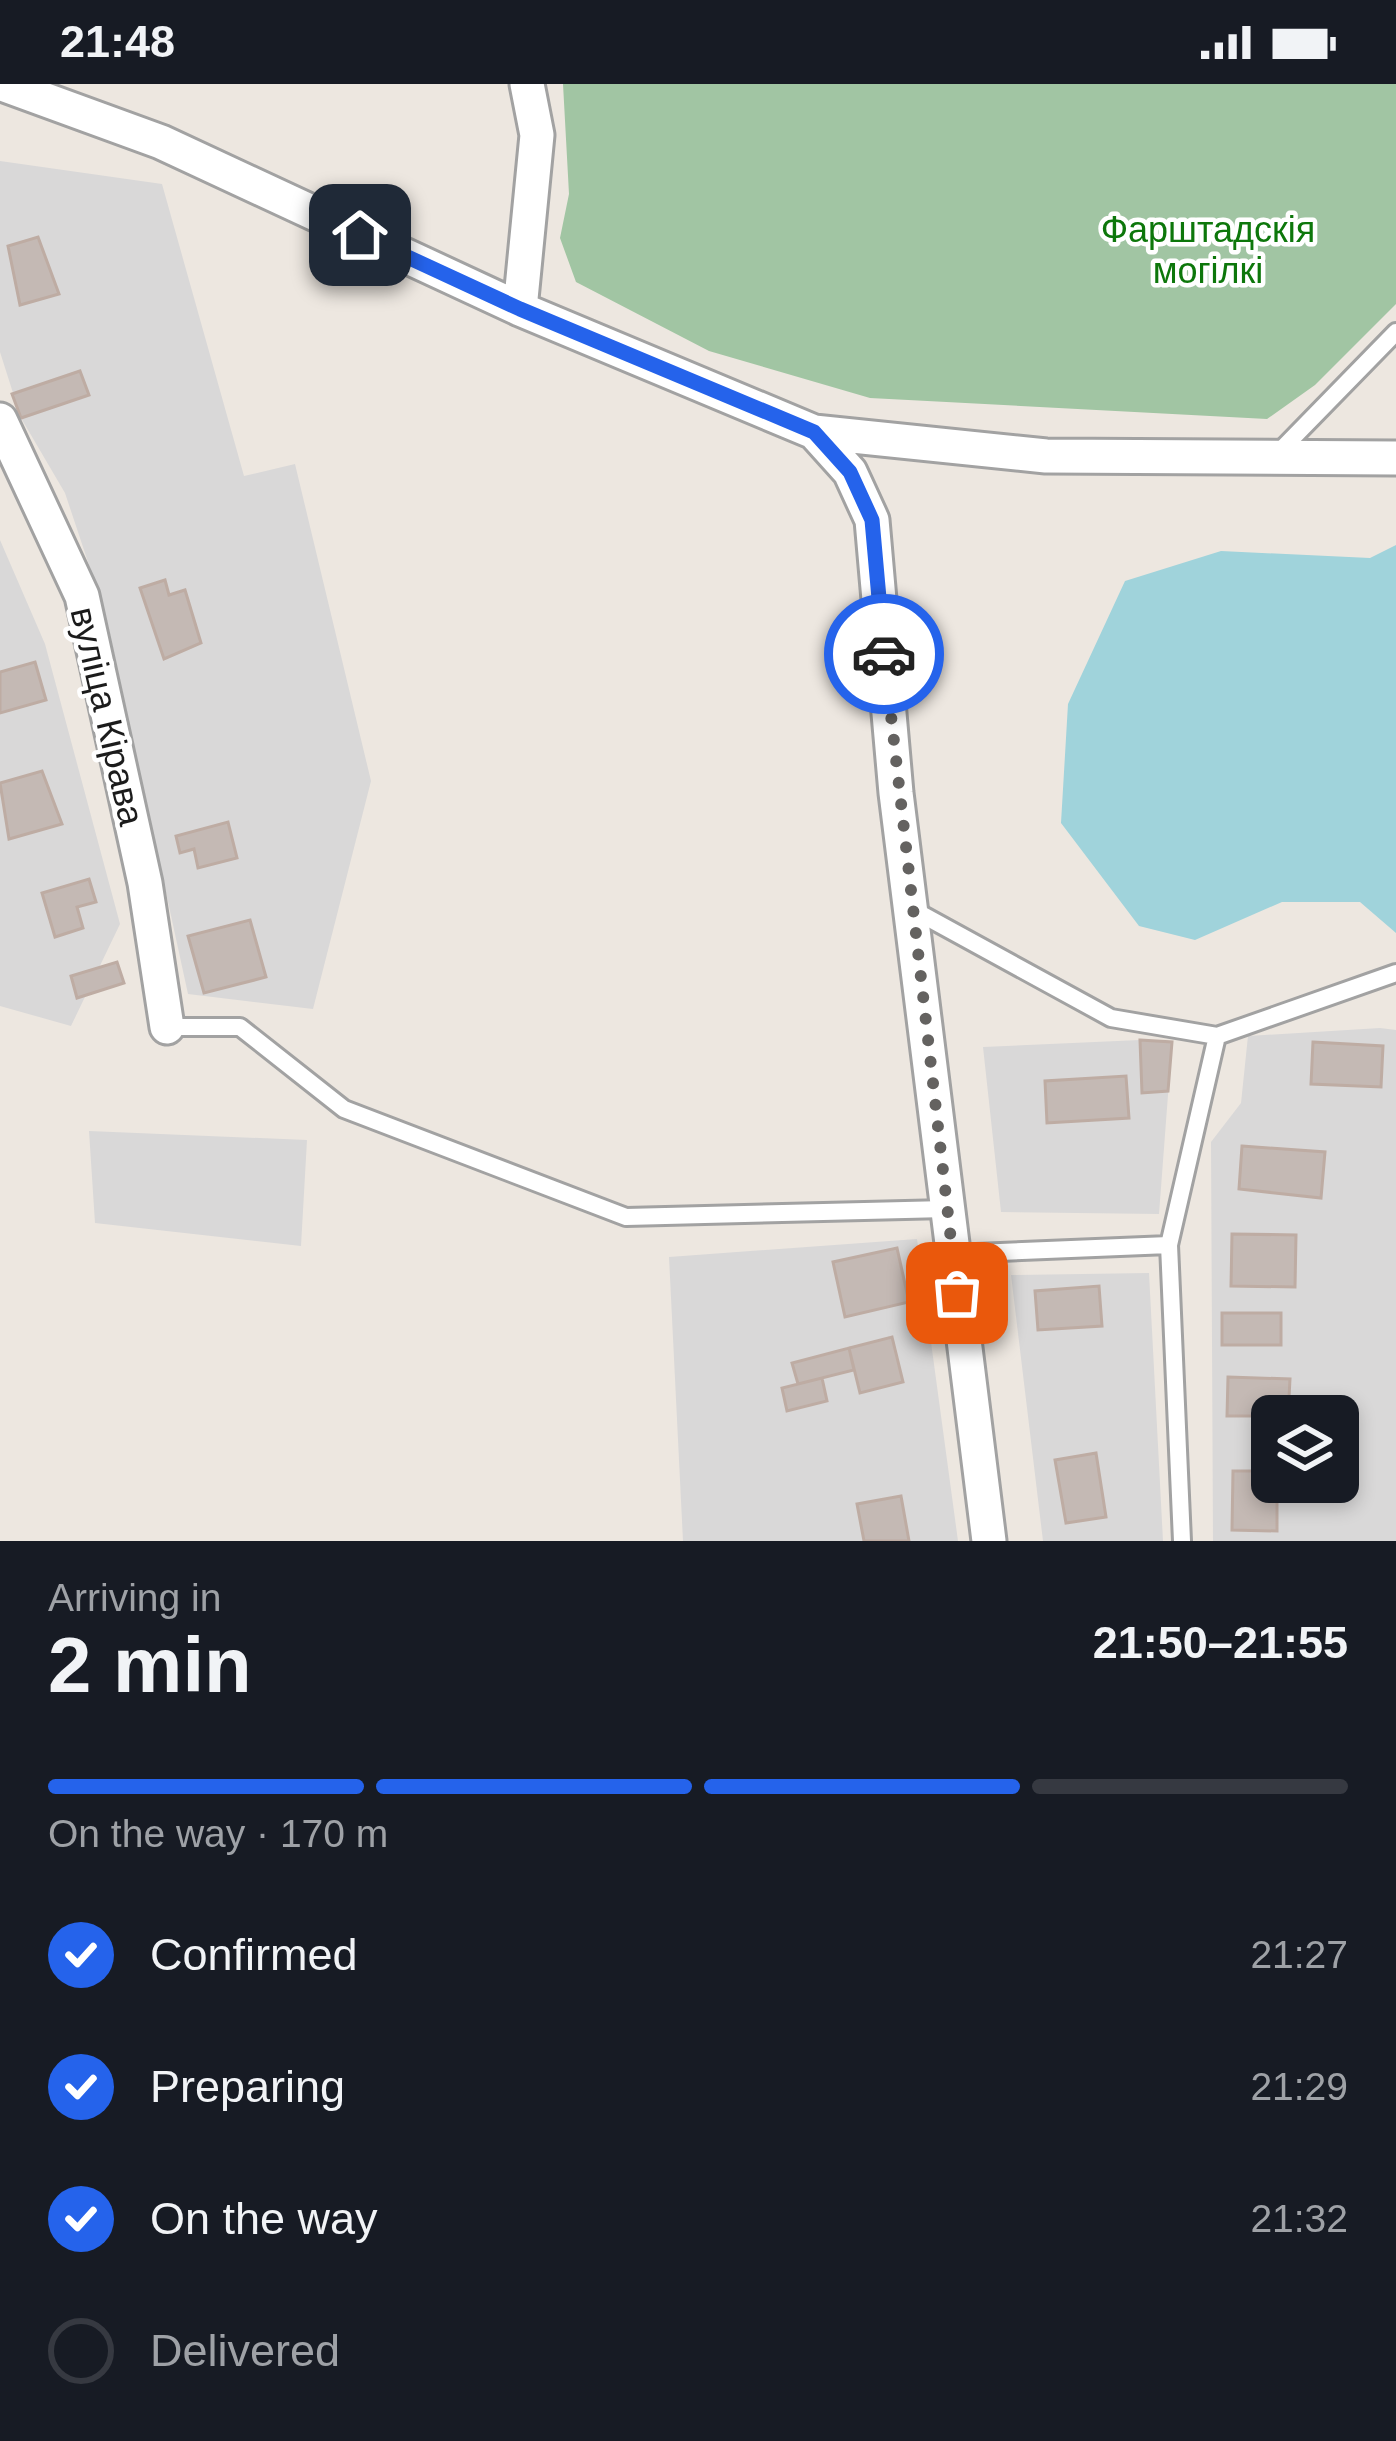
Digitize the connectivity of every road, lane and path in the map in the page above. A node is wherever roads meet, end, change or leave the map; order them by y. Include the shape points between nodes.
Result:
1 (2, 84) edge
2 (527, 84) edge
3 (520, 309) junction
4 (1396, 332) edge
5 (0, 420) edge
6 (814, 432) junction
7 (1276, 456) junction
8 (1396, 458) edge
9 (909, 908) junction
10 (1396, 973) edge
11 (167, 1027) joint
12 (1217, 1036) junction
13 (946, 1209) junction
14 (1169, 1245) junction
15 (952, 1254) junction
16 (988, 1541) edge
17 (1182, 1541) edge

1 - 3 street via 161,142
2 - 3 street via 536,135
3 - 6 street
4 - 7 lane
5 - 11 street, вуліца Кірава via 82,596 146,883
6 - 7 street via 1046,456
6 - 9 street via 850,472 872,520
7 - 8 street
9 - 12 lane via 1111,1018
9 - 13 street
10 - 12 lane
11 - 13 lane via 240,1027 344,1108 626,1217
12 - 14 lane
13 - 15 street
14 - 15 lane
14 - 17 lane
15 - 16 street

